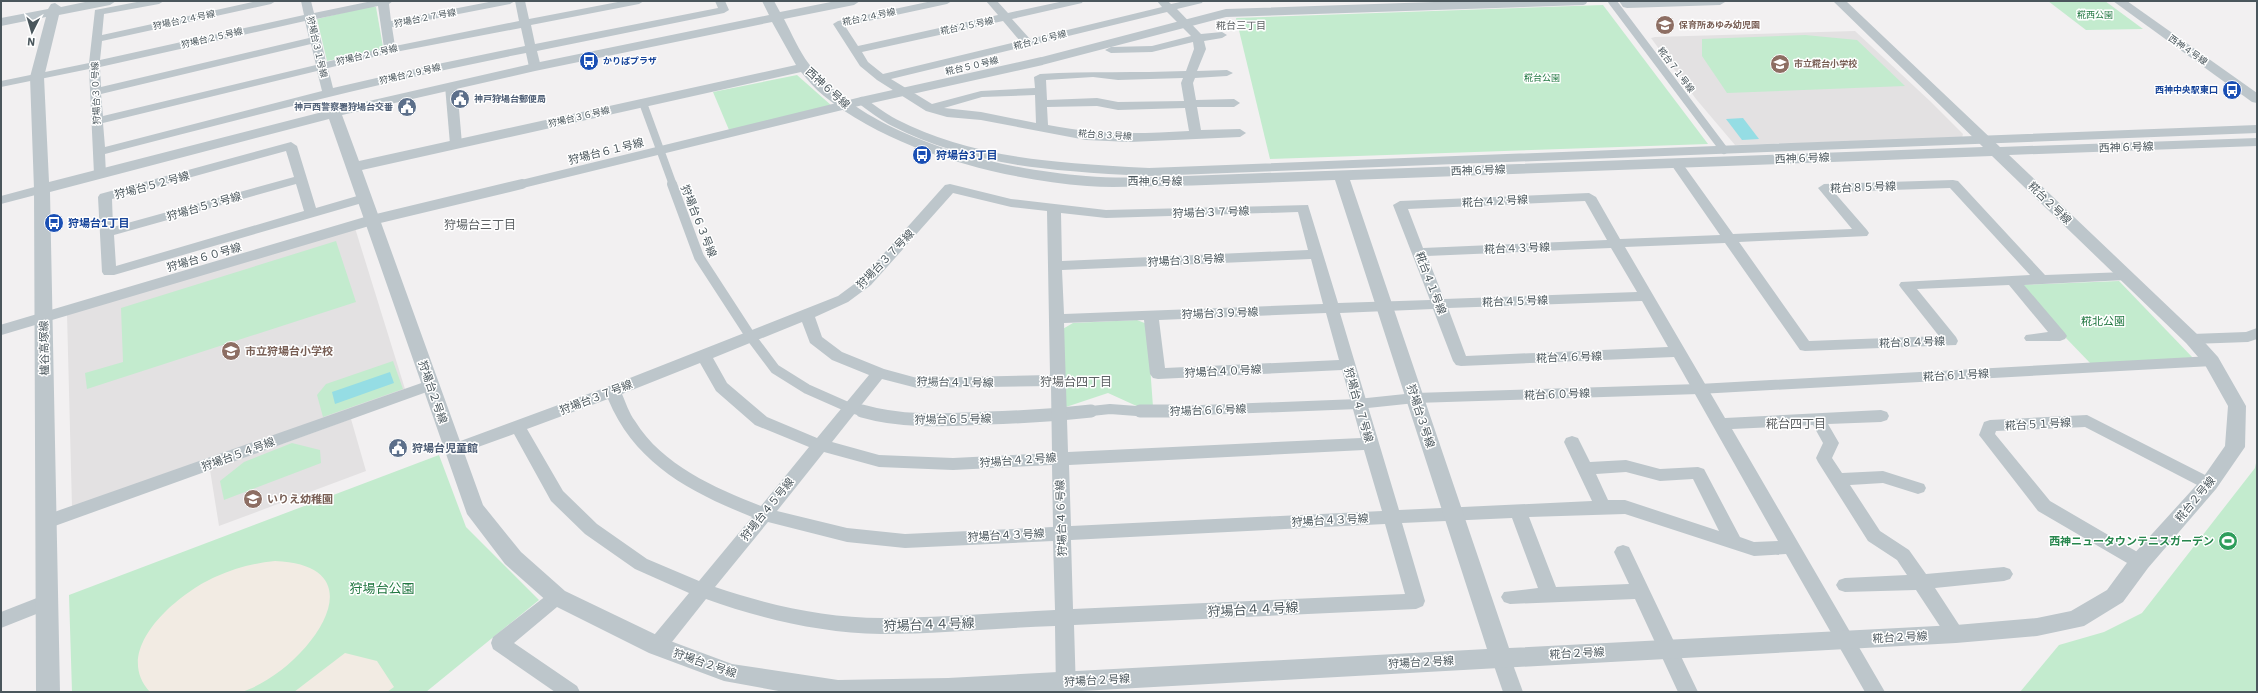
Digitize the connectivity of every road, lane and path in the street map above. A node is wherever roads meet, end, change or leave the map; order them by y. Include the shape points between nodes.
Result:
1 (87, 1) edge
2 (110, 1) edge
3 (159, 1) edge
4 (271, 1) edge
5 (306, 1) edge
6 (510, 1) edge
7 (520, 1) edge
8 (639, 1) edge
9 (768, 1) edge
10 (854, 1) edge
11 (947, 1) edge
12 (991, 1) edge
13 (1078, 1) edge
14 (1198, 1) edge
15 (1583, 1) edge
16 (1612, 1) edge
17 (1624, 1) edge
18 (1719, 1) edge
19 (1839, 1) edge
20 (2119, 1) edge
21 (2134, 1) edge
22 (385, 2) edge
23 (1165, 4) edge
24 (722, 5) edge
25 (54, 9) junction
26 (310, 16) junction
27 (1, 17) edge
28 (777, 17) junction
29 (1005, 17) junction
30 (1, 22) edge
31 (525, 23) junction
32 (1186, 23) junction
33 (838, 24) joint
34 (386, 25) junction
35 (1222, 35) dead end
36 (1198, 38) junction
37 (97, 39) junction
38 (316, 40) junction
39 (1028, 43) junction
40 (531, 48) junction
41 (390, 50) junction
42 (856, 50) junction
43 (1111, 50) dead end
44 (94, 65) junction
45 (322, 66) junction
46 (535, 67) junction
47 (804, 67) junction
48 (1227, 73) dead end
49 (1190, 75) junction
50 (37, 77) junction
51 (881, 78) junction
52 (1, 84) edge
53 (450, 86) junction
54 (2257, 88) edge
55 (1040, 91) junction
56 (95, 92) junction
57 (902, 92) junction
58 (328, 93) junction
59 (2257, 99) edge
60 (862, 101) junction
61 (643, 103) junction
62 (1234, 103) dead end
63 (1040, 104) junction
64 (1191, 104) junction
65 (845, 106) junction
66 (930, 108) junction
67 (334, 113) junction
68 (97, 121) junction
69 (1042, 128) junction
70 (2257, 129) edge
71 (1240, 133) dead end
72 (1196, 134) junction
73 (2257, 142) edge
74 (456, 144) junction
75 (1990, 145) junction
76 (659, 150) junction
77 (1724, 150) junction
78 (99, 152) junction
79 (1676, 163) junction
80 (353, 167) junction
81 (100, 174) junction
82 (1341, 175) junction
83 (301, 179) junction
84 (42, 189) junction
85 (364, 198) junction
86 (1, 200) edge
87 (1400, 205) joint
88 (1303, 208) joint
89 (1054, 210) junction
90 (311, 213) junction
91 (372, 220) junction
92 (107, 233) junction
93 (1730, 239) junction
94 (1616, 244) junction
95 (1419, 252) junction
96 (1317, 254) junction
97 (1055, 266) junction
98 (2126, 276) junction
99 (2042, 280) junction
100 (2013, 281) junction
101 (1646, 296) junction
102 (1439, 304) junction
103 (1384, 306) junction
104 (1332, 308) junction
105 (1151, 315) junction
106 (807, 316) junction
107 (44, 317) junction
108 (1056, 319) junction
109 (1, 330) edge
110 (2257, 333) edge
111 (751, 338) junction
112 (2031, 338) dead end
113 (2192, 339) junction
114 (1678, 352) junction
115 (704, 356) junction
116 (1461, 361) joint
117 (2212, 362) junction
118 (1348, 365) junction
119 (879, 373) junction
120 (1057, 380) junction
121 (430, 385) junction
122 (1699, 389) junction
123 (613, 391) junction
124 (1415, 398) junction
125 (1358, 404) junction
126 (850, 408) junction
127 (1058, 415) junction
128 (1881, 416) dead end
129 (1817, 419) junction
130 (1720, 424) junction
131 (518, 426) junction
132 (1572, 442) dead end
133 (1370, 444) junction
134 (820, 445) junction
135 (453, 450) junction
136 (1059, 457) junction
137 (1585, 469) junction
138 (1838, 479) junction
139 (2209, 484) junction
140 (1918, 488) dead end
141 (1603, 507) junction
142 (1518, 512) junction
143 (763, 514) junction
144 (1453, 514) junction
145 (1390, 517) junction
146 (46, 522) junction
147 (1061, 532) junction
148 (1734, 542) junction
149 (1791, 547) junction
150 (1623, 552) dead end
151 (2140, 562) junction
152 (2004, 574) dead end
153 (1921, 582) junction
154 (1846, 585) dead end
155 (701, 590) junction
156 (1640, 590) junction
157 (1550, 595) junction
158 (557, 597) junction
159 (1510, 597) dead end
160 (1416, 601) joint
161 (47, 602) junction
162 (1065, 618) junction
163 (1, 620) edge
164 (1956, 634) junction
165 (1844, 639) junction
166 (657, 646) junction
167 (1667, 649) junction
168 (1501, 658) junction
169 (1066, 687) edge
170 (48, 692) edge
171 (570, 692) edge
172 (1513, 692) edge
173 (1688, 692) edge
174 (1875, 692) edge

1 - 25 street
2 - 25 street
3 - 37 street, 狩場台３０号線 via 99,12
4 - 37 street, 狩場台２４号線
5 - 26 street, 狩場台３１号線
6 - 34 street, 狩場台２７号線
7 - 31 street
8 - 31 street, 狩場台２６号線
9 - 28 street, 西神６号線
10 - 28 street
11 - 33 street, 糀台２４号線
12 - 29 street
13 - 29 street, 糀台２５号線
14 - 23 street, 糀台２６号線
15 - 32 street, 糀台５０号線 via 1226,13
16 - 77 street, 糀台７１号線
17 - 18 street via 1627,5
19 - 75 street, 糀台２号線
20 - 59 street, 西神４号線
21 - 54 street, 西神４号線
22 - 26 street, 狩場台２５号線
22 - 34 street
23 - 32 street
23 - 39 street, 糀台２６号線
24 - 40 street, 狩場台２９号線
25 - 27 street
25 - 30 street
25 - 50 street, 櫨谷高塚線
26 - 38 street, 狩場台３１号線
26 - 44 street, 狩場台２５号線
28 - 46 street
28 - 47 street, 西神６号線
29 - 39 street
29 - 42 street, 糀台２５号線
31 - 40 street
31 - 41 street, 狩場台２６号線
32 - 36 street
32 - 57 street, 糀台５０号線 via 1042,61
33 - 42 street, 糀台８３号線
34 - 41 street
35 - 36 street
36 - 43 street via 1152,49
36 - 49 street via 1200,49
37 - 44 street, 狩場台３０号線
38 - 45 street, 狩場台３１号線
38 - 56 street
39 - 51 street, 糀台２６号線
40 - 46 street
40 - 58 street, 狩場台２９号線
41 - 45 street, 狩場台２６号線
42 - 51 street, 糀台８３号線 via 864,64
44 - 50 street, 狩場台２５号線
44 - 56 street, 狩場台３０号線
45 - 58 street, 狩場台３１号線
45 - 68 street, 狩場台２６号線
46 - 53 street
47 - 61 street, 狩場台３６号線
47 - 65 street, 西神６号線
48 - 49 street
49 - 55 street via 1118,77 1094,74 1040,77
49 - 64 street via 1187,83
50 - 52 street, 狩場台２５号線
50 - 84 street, 櫨谷高塚線
51 - 57 street, 糀台８３号線
53 - 67 street
53 - 74 street
55 - 63 street
55 - 66 street via 981,94
56 - 68 street, 狩場台３０号線
57 - 60 street, 糀台５０号線
57 - 66 street, 糀台８３号線
58 - 78 street, 狩場台２９号線
60 - 65 street, 狩場台６１号線
60 - 77 street via 894,123 942,143 976,153 1034,163 1095,169 1149,172
61 - 74 street, 狩場台３６号線
61 - 76 street, 狩場台６３号線
62 - 64 street
63 - 64 street
63 - 69 street
64 - 72 street
65 - 76 street, 狩場台６１号線
65 - 82 street, 西神６号線 via 879,127 936,150 1011,169 1086,181 1186,181
66 - 69 street, 糀台８３号線 via 952,114 981,116
67 - 80 street, 狩場台２号線
67 - 81 street
68 - 78 street, 狩場台３０号線
69 - 72 street, 糀台８３号線 via 1086,136 1130,138
70 - 75 street
71 - 72 street, 糀台８３号線
73 - 75 street, 西神６号線
74 - 80 street, 狩場台３６号線
75 - 77 street
75 - 79 street, 西神６号線
75 - 98 street, 糀台２号線
76 - 91 street, 狩場台６１号線
76 - 111 street, 狩場台６３号線 via 698,257
78 - 81 street, 狩場台３０号線
79 - 82 street, 西神６号線
79 - 93 street, 糀台８４号線
80 - 85 street, 狩場台２号線
81 - 84 street
82 - 103 street, 狩場台３号線
83 - 90 street, 狩場台５２号線
83 - 92 street, 狩場台５３号線
83 - 92 street, 狩場台５２号線 via 290,146 113,195 105,198
84 - 86 street
84 - 107 street, 櫨谷高塚線
85 - 90 street, 狩場台５２号線
85 - 91 street, 狩場台２号線
87 - 94 street, 糀台４２号線 via 1589,197
87 - 95 street, 糀台４１号線
88 - 89 street, 狩場台３７号線 via 1113,214
88 - 96 street, 狩場台４７号線
89 - 97 street, 狩場台４６号線
89 - 106 street, 狩場台３７号線 via 1011,204 950,188 866,282 843,299
90 - 92 street, 狩場台５２号線 via 109,272
91 - 107 street, 狩場台６０号線
91 - 121 street, 狩場台２号線
93 - 94 street, 糀台８５号線
93 - 99 street, 糀台８５号線 via 1862,233 1824,188 1953,184
93 - 100 street, 糀台８４号線 via 1805,346 1951,341 1906,285
94 - 95 street, 糀台４３号線
94 - 101 street
95 - 102 street, 糀台４１号線
96 - 97 street, 狩場台３８号線
96 - 104 street, 狩場台４７号線
97 - 108 street, 狩場台４６号線
98 - 99 street, 糀台８４号線
98 - 113 street, 糀台２号線
99 - 100 street, 糀台８４号線
100 - 112 street via 2060,336
101 - 102 street, 糀台４５号線
101 - 114 street
102 - 103 street, 糀台４５号線
102 - 116 street, 糀台４１号線
103 - 104 street, 狩場台３９号線
103 - 124 street, 狩場台３号線
104 - 105 street, 狩場台３９号線
104 - 118 street, 狩場台４７号線
105 - 108 street, 狩場台３９号線
105 - 118 street, 狩場台４０号線 via 1158,374
106 - 111 street, 狩場台３７号線
106 - 119 street, 狩場台４１号線 via 815,339 837,356
107 - 109 street, 狩場台６０号線
107 - 146 street, 櫨谷高塚線
108 - 120 street, 狩場台４６号線
110 - 113 street via 2248,337
111 - 115 street, 狩場台３７号線
111 - 126 street, 狩場台６３号線 via 775,369 807,389
113 - 117 street, 糀台２号線
114 - 116 street, 糀台４６号線
114 - 122 street
115 - 123 street, 狩場台３７号線
115 - 134 street, 狩場台４２号線 via 721,387 761,421
117 - 122 street, 糀台６１号線
117 - 139 street, 糀台２号線 via 2237,406 2234,447
118 - 125 street, 狩場台４７号線
119 - 120 street, 狩場台４１号線 via 917,383
119 - 126 street, 狩場台４５号線
120 - 127 street, 狩場台４６号線
121 - 135 street, 狩場台２号線
121 - 146 street, 狩場台５４号線
122 - 124 street, 糀台６０号線
122 - 130 street
123 - 131 street, 狩場台３７号線
123 - 143 street, 狩場台４３号線 via 630,426 652,452 699,487
124 - 125 street, 糀台６０号線
124 - 144 street, 狩場台３号線
125 - 127 street, 狩場台６６号線 via 1150,412 1110,409
125 - 133 street, 狩場台４７号線
126 - 127 street, 狩場台６５号線 via 883,417 920,421
126 - 134 street, 狩場台４５号線
127 - 136 street, 狩場台４６号線
128 - 129 street
129 - 130 street
129 - 138 street via 1831,443 1824,458
130 - 149 street
131 - 135 street, 狩場台３７号線
131 - 155 street, 狩場台４４号線 via 557,496 591,529 641,564
132 - 137 street
133 - 136 street, 狩場台４２号線
133 - 145 street, 狩場台４７号線
134 - 136 street, 狩場台４２号線 via 886,461 953,464
134 - 143 street, 狩場台４５号線
135 - 158 street, 狩場台２号線 via 474,508 513,558
136 - 147 street, 狩場台４６号線
137 - 141 street
137 - 148 street via 1626,466 1660,475 1698,473
138 - 140 street via 1884,477
138 - 153 street via 1874,536 1903,555
139 - 151 street, 糀台２号線
139 - 151 street, 糀台５１号線 via 2087,421 1990,426 1987,435 2044,506
141 - 142 street, 狩場台４３号線
141 - 148 street, 狩場台４３号線 via 1625,507
142 - 144 street, 狩場台４３号線
142 - 157 street
143 - 147 street, 狩場台４３号線 via 848,535 905,541
143 - 155 street, 狩場台４５号線
144 - 145 street, 狩場台４３号線
144 - 168 street, 狩場台３号線
145 - 147 street, 狩場台４３号線
145 - 160 street, 狩場台４７号線
146 - 161 street, 櫨谷高塚線
147 - 162 street, 狩場台４６号線
148 - 149 street, 狩場台４３号線 via 1754,549
149 - 165 street
150 - 156 street
151 - 164 street, 糀台２号線 via 2115,596 2076,619 2037,627
152 - 153 street
153 - 154 street
153 - 164 street
155 - 162 street, 狩場台４４号線 via 754,608 819,621 882,626
155 - 166 street, 狩場台４５号線
156 - 157 street
156 - 167 street
157 - 159 street
158 - 166 street, 狩場台２号線
158 - 171 street via 500,643
160 - 162 street, 狩場台４４号線
161 - 163 street
161 - 170 street, 櫨谷高塚線
162 - 169 street, 狩場台４６号線
164 - 165 street, 糀台２号線
165 - 167 street, 糀台２号線
165 - 174 street
166 - 169 street, 狩場台２号線 via 732,674 838,690
167 - 168 street, 糀台２号線
167 - 173 street
168 - 169 street, 狩場台２号線
168 - 172 street

